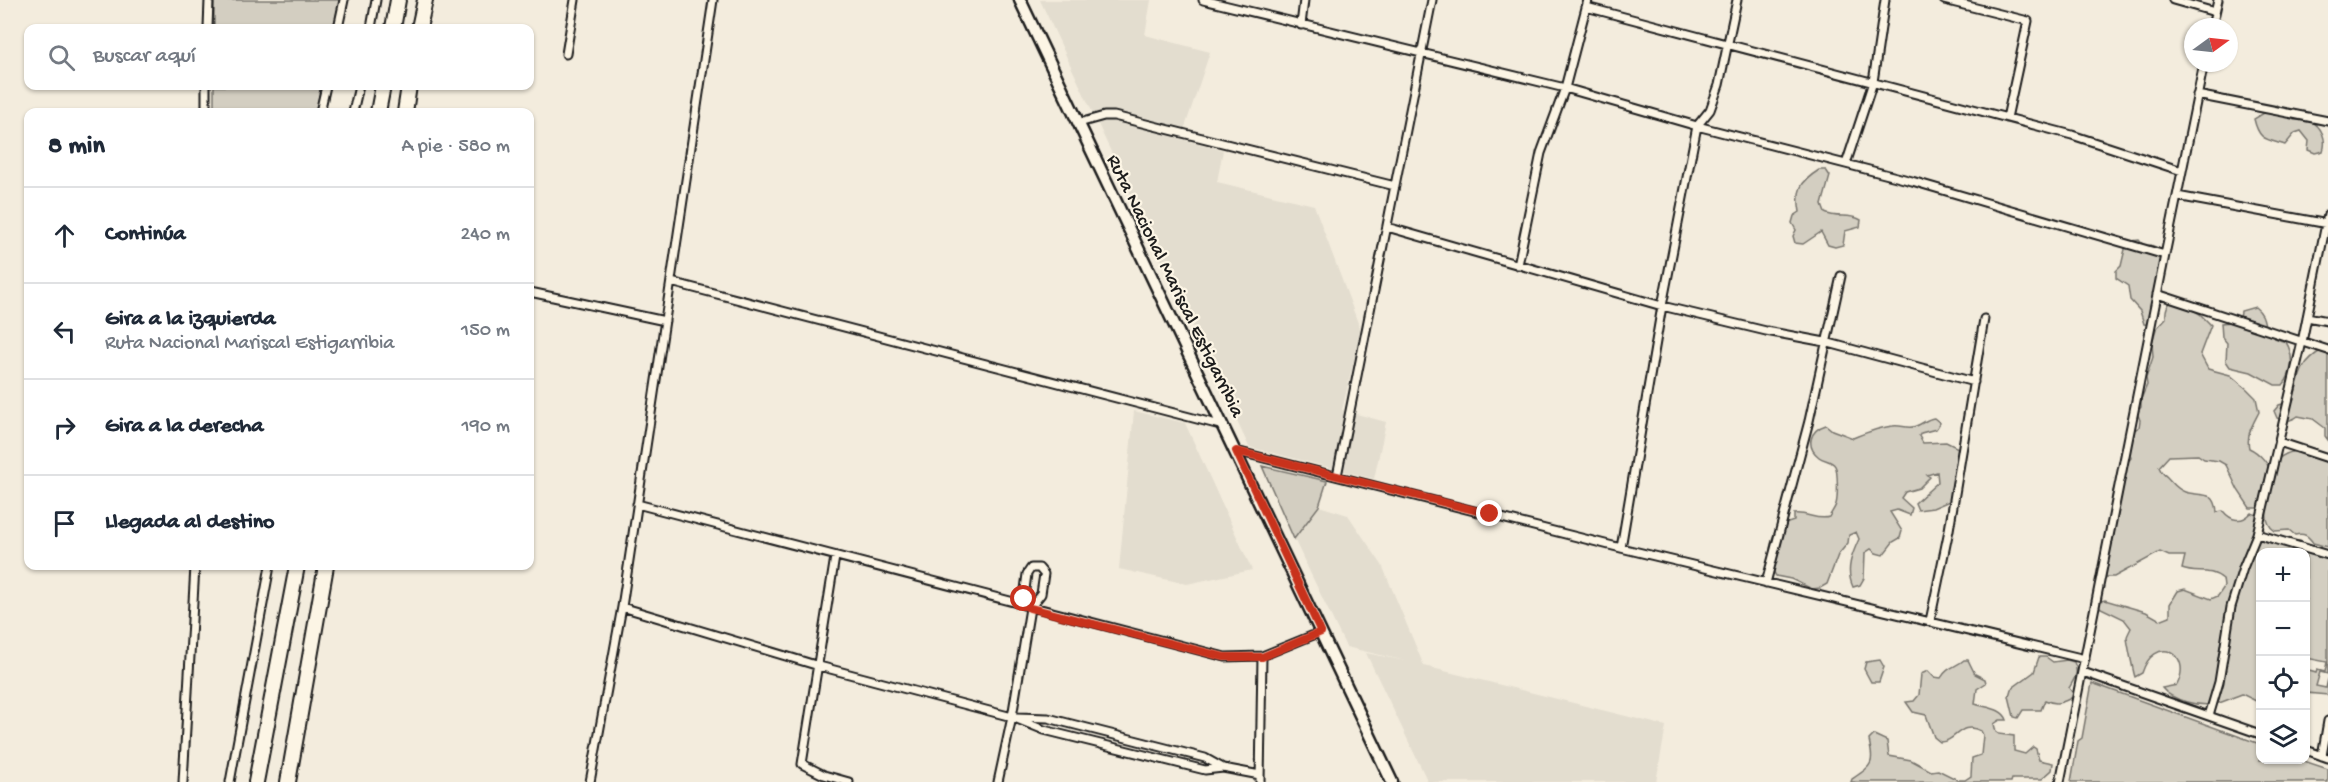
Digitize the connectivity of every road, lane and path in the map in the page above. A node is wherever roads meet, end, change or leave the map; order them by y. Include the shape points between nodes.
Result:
1 (209, 0) edge
2 (344, 0) edge
3 (376, 0) edge
4 (398, 0) edge
5 (424, 0) edge
6 (575, 0) edge
7 (713, 0) edge
8 (1020, 0) edge
9 (1203, 0) edge
10 (1304, 0) edge
11 (1432, 0) edge
12 (1737, 0) edge
13 (1886, 0) edge
14 (1944, 0) edge
15 (2173, 0) edge
16 (2218, 0) edge
17 (1587, 3) edge
18 (2215, 12) junction
19 (2214, 18) edge
20 (208, 24) edge
21 (339, 24) edge
22 (371, 24) edge
23 (394, 24) edge
24 (421, 24) edge
25 (1301, 25) junction
26 (1728, 44) junction
27 (566, 54) dead end
28 (1422, 54) junction
29 (2202, 72) edge
30 (1873, 82) junction
31 (1565, 88) junction
32 (207, 90) edge
33 (325, 90) edge
34 (358, 90) edge
35 (381, 90) edge
36 (409, 90) edge
37 (2197, 94) junction
38 (206, 108) edge
39 (321, 108) edge
40 (354, 108) edge
41 (379, 108) edge
42 (406, 108) edge
43 (2007, 117) junction
44 (2328, 121) edge
45 (1079, 123) junction
46 (1697, 126) junction
47 (1846, 164) junction
48 (2182, 171) junction
49 (1395, 186) junction
50 (2177, 196) junction
51 (2328, 214) edge
52 (2327, 224) edge
53 (1387, 227) junction
54 (2165, 255) junction
55 (1518, 265) junction
56 (1841, 276) dead end
57 (671, 282) junction
58 (534, 293) edge
59 (2157, 294) junction
60 (1662, 306) junction
61 (2307, 317) junction
62 (1984, 319) dead end
63 (665, 321) junction
64 (2328, 321) edge
65 (1825, 342) junction
66 (2302, 342) junction
67 (2328, 350) edge
68 (1974, 382) junction
69 (1224, 426) junction
70 (2279, 442) junction
71 (1236, 451) junction
72 (2328, 458) edge
73 (1336, 476) junction
74 (637, 504) junction
75 (2257, 534) junction
76 (1621, 548) junction
77 (2328, 555) edge
78 (835, 556) junction
79 (195, 570) edge
80 (269, 570) edge
81 (296, 570) edge
82 (325, 570) edge
83 (1766, 583) junction
84 (622, 607) junction
85 (1027, 607) junction
86 (1930, 621) junction
87 (1321, 632) junction
88 (1262, 657) junction
89 (2085, 659) junction
90 (819, 666) junction
91 (2083, 672) junction
92 (2209, 716) junction
93 (1012, 717) junction
94 (2328, 721) edge
95 (2256, 733) edge
96 (2310, 751) edge
97 (2325, 757) edge
98 (1223, 768) junction
99 (1260, 778) edge
100 (183, 782) edge
101 (230, 782) edge
102 (256, 782) edge
103 (288, 782) edge
104 (590, 782) edge
105 (849, 782) edge
106 (998, 782) edge
107 (1392, 782) edge
108 (2060, 782) edge

1 - 20 street
2 - 21 street
3 - 22 street
4 - 23 highway
5 - 24 highway
6 - 27 street
7 - 57 street
8 - 45 main road, Ruta Nacional Mariscal Estigarribia
9 - 25 street
10 - 25 street
11 - 28 street
12 - 26 street
13 - 30 street
14 - 43 street via 2028,21
15 - 18 street
16 - 18 street
17 - 26 street
17 - 31 street
18 - 19 street
25 - 28 street
26 - 30 street
26 - 46 street via 1710,111
28 - 31 street
28 - 49 street
29 - 37 street
30 - 43 street
30 - 47 street
31 - 46 street
31 - 55 street via 1541,153
32 - 38 street
33 - 39 street
34 - 40 street
35 - 41 highway
36 - 42 highway
37 - 44 street
37 - 48 street
43 - 48 street
45 - 49 street via 1114,116
45 - 69 main road, Ruta Nacional Mariscal Estigarribia
46 - 47 street
46 - 60 street
47 - 54 street
48 - 50 street
49 - 53 street
50 - 52 street
50 - 54 street
51 - 52 street
52 - 61 street
53 - 55 street
53 - 73 street
54 - 59 street
55 - 60 street
56 - 65 street
57 - 63 street
57 - 69 street
58 - 63 street
59 - 66 street
59 - 89 street
60 - 65 street
60 - 76 street
61 - 64 street
61 - 66 street
62 - 68 street
63 - 74 street
65 - 68 street
65 - 83 street via 1809,421
66 - 67 street
66 - 70 street
68 - 86 street
69 - 71 main road, Ruta Nacional Mariscal Estigarribia
70 - 72 street
70 - 75 street
71 - 73 street
71 - 87 main road, Ruta Nacional Mariscal Estigarribia
73 - 76 street
74 - 78 street
74 - 84 street
75 - 77 street
75 - 92 street via 2231,607 2219,682
76 - 83 street
78 - 85 street
78 - 90 street
79 - 100 street
80 - 101 street
81 - 102 highway
82 - 103 highway
83 - 86 street
84 - 90 street
84 - 104 street
85 - 85 street via 1027,574 1031,567 1039,568 1044,574 1041,594
85 - 88 street via 1224,657
85 - 93 street
86 - 89 street
87 - 88 street
87 - 107 main road, Ruta Nacional Mariscal Estigarribia
88 - 99 street
89 - 91 street
90 - 93 street
90 - 105 street via 802,764
91 - 92 street
91 - 108 street
92 - 95 street
93 - 98 street via 1044,730 1205,770
93 - 98 street via 1048,718 1205,758
93 - 106 street
94 - 97 street
96 - 97 street
98 - 99 street

